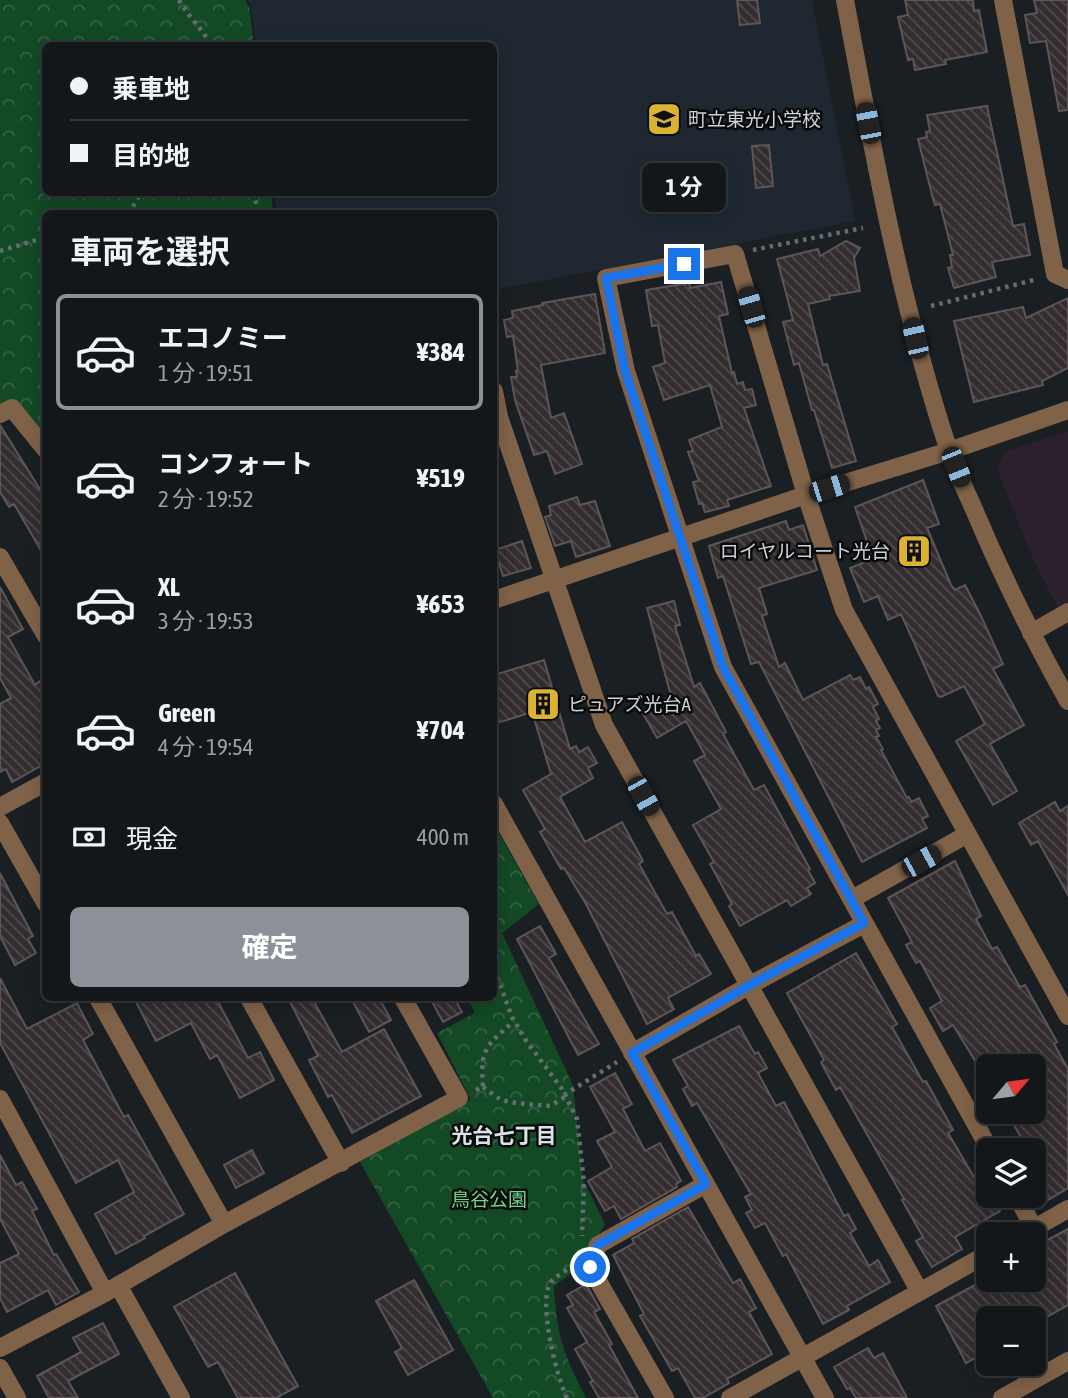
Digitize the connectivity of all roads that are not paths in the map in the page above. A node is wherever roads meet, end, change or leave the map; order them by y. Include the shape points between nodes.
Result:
1 (845, 0) edge
2 (1003, 0) edge
3 (1062, 277) edge
4 (497, 407) edge
5 (1068, 410) edge
6 (0, 414) edge
7 (42, 445) edge
8 (949, 451) junction
9 (806, 495) junction
10 (679, 538) junction
11 (0, 557) edge
12 (553, 579) junction
13 (497, 599) edge
14 (1068, 612) edge
15 (42, 629) edge
16 (1031, 633) junction
17 (1068, 701) edge
18 (42, 784) edge
19 (0, 807) edge
20 (497, 809) edge
21 (0, 822) edge
22 (967, 835) junction
23 (42, 897) edge
24 (852, 899) junction
25 (864, 923) junction
26 (750, 985) junction
27 (99, 1001) edge
28 (251, 1001) edge
29 (405, 1001) edge
30 (1068, 1016) edge
31 (632, 1053) junction
32 (0, 1099) edge
33 (983, 1138) edge
34 (341, 1163) junction
35 (706, 1184) junction
36 (1068, 1209) edge
37 (1045, 1222) edge
38 (224, 1224) junction
39 (976, 1260) edge
40 (112, 1289) junction
41 (920, 1292) junction
42 (0, 1348) edge
43 (802, 1358) junction
44 (1068, 1362) edge
45 (0, 1368) edge
46 (17, 1398) edge
47 (181, 1398) edge
48 (665, 1398) edge
49 (730, 1398) edge
50 (825, 1398) edge
51 (1002, 1398) edge

1 - 8 street via 887,222
2 - 3 street
4 - 12 street
5 - 8 street
6 - 7 street via 12,408
8 - 9 street
8 - 16 street
9 - 10 street
9 - 10 street via 735,254 606,278 625,371
9 - 22 street via 844,610
10 - 12 street
10 - 24 street via 723,667
11 - 15 street
12 - 13 street
12 - 26 street via 604,725
14 - 16 street
16 - 17 street
18 - 19 street
20 - 31 street
21 - 23 street
22 - 24 street
22 - 30 street
24 - 25 street
25 - 26 street
25 - 33 street
26 - 31 street
26 - 41 street
27 - 38 street
28 - 34 street
29 - 34 street via 459,1098
31 - 35 street
32 - 40 street
34 - 38 street
35 - 43 street
35 - 48 street via 598,1245 590,1267
36 - 37 street
38 - 40 street
39 - 41 street
40 - 42 street
40 - 47 street
41 - 43 street
43 - 49 street
43 - 50 street
44 - 51 street
45 - 46 street

